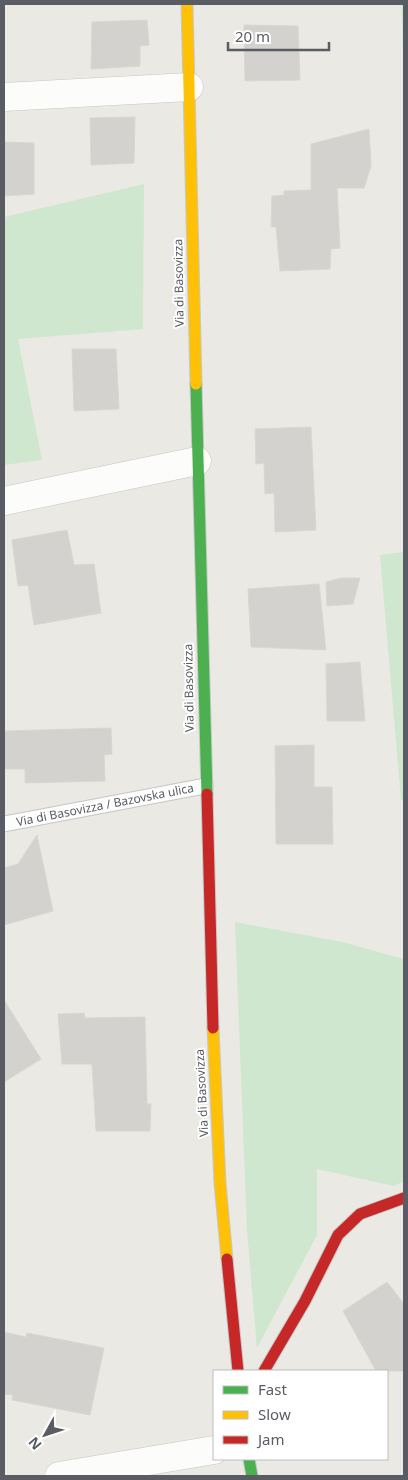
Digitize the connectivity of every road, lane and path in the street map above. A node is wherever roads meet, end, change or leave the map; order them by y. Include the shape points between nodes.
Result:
1 (187, 4) edge
2 (189, 87) junction
3 (4, 97) edge
4 (197, 462) junction
5 (4, 501) edge
6 (205, 786) junction
7 (4, 824) edge
8 (404, 1198) edge
9 (238, 1370) edge
10 (265, 1370) edge
11 (213, 1450) edge
12 (249, 1460) edge
13 (59, 1476) edge
14 (252, 1476) edge

1 - 2 main road, Via di Basovizza
2 - 3 street
2 - 4 main road, Via di Basovizza
4 - 5 street
4 - 6 main road, Via di Basovizza
6 - 7 lane, Via di Basovizza / Bazovska ulica
6 - 9 main road, Via di Basovizza via 220,1183
8 - 10 main road via 360,1214 338,1235 305,1301
11 - 13 street
12 - 14 main road

